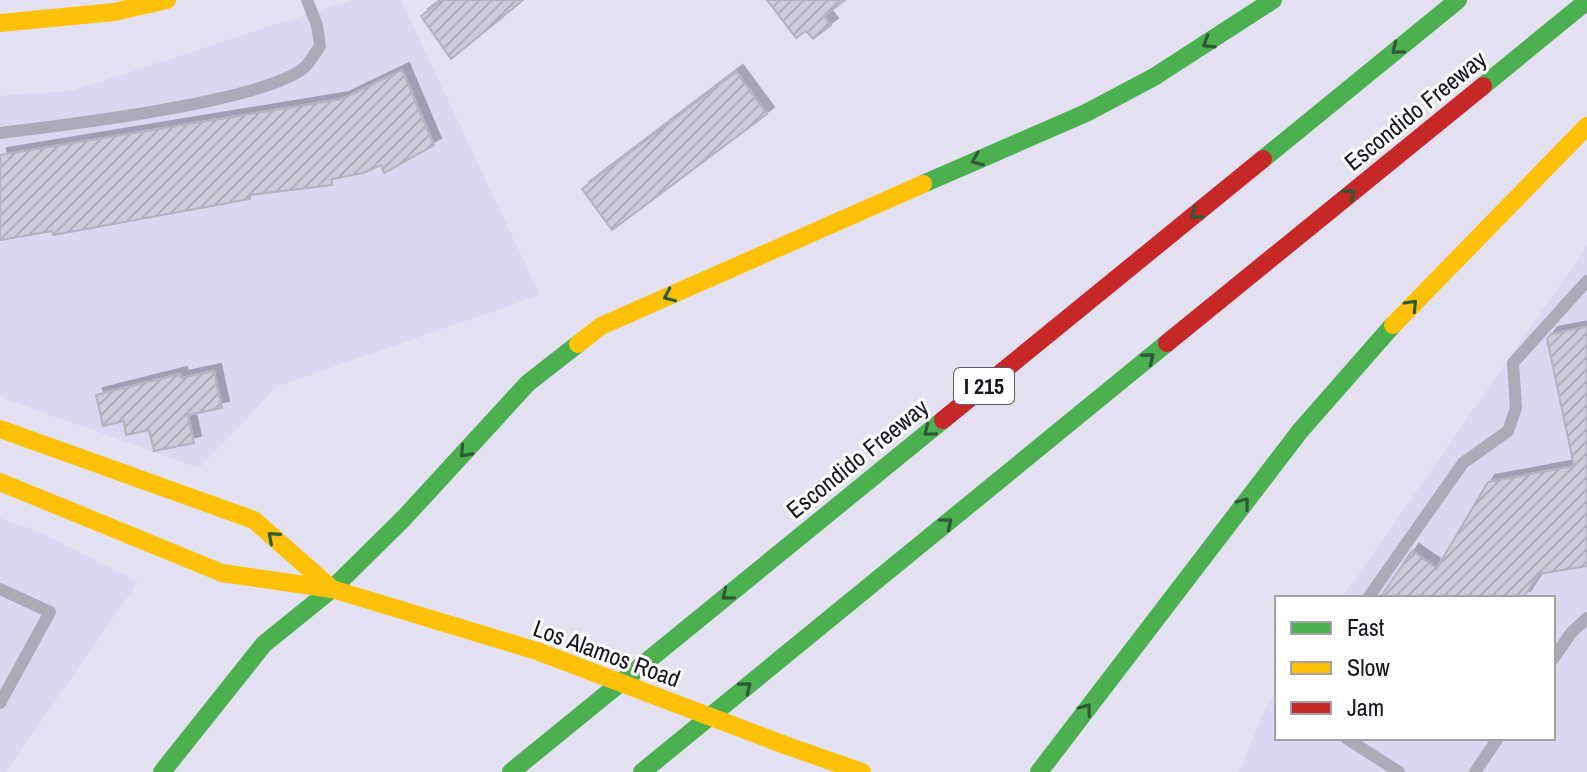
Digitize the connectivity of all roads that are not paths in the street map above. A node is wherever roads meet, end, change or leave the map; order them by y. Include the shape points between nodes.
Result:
1 (167, 0) edge
2 (307, 0) edge
3 (1273, 0) edge
4 (1458, 0) edge
5 (1587, 1) edge
6 (0, 23) edge
7 (1587, 126) edge
8 (0, 133) edge
9 (1587, 281) edge
10 (0, 429) edge
11 (0, 482) edge
12 (0, 589) edge
13 (332, 589) junction
14 (1369, 596) edge
15 (1587, 618) edge
16 (1555, 656) edge
17 (0, 703) edge
18 (1349, 740) edge
19 (1497, 740) edge
20 (162, 772) edge
21 (511, 772) edge
22 (642, 772) edge
23 (862, 772) edge
24 (1039, 772) edge
25 (1399, 772) edge
26 (1475, 772) edge

1 - 6 main road via 114,12
2 - 8 lane via 320,46 305,67 270,84 190,104
3 -> 13 main road via 1154,77 1086,113 601,326 528,383
4 -> 21 main road, Escondido Freeway / I 215
22 -> 5 main road, Escondido Freeway
24 -> 7 main road via 1300,431 1392,326
9 - 14 lane via 1513,363 1516,408 1508,431 1463,463
13 -> 10 main road, Los Alamos Road via 254,520
11 - 13 main road, Los Alamos Road via 222,573
12 - 17 lane via 50,612
13 - 20 main road via 264,644
13 - 23 main road, Los Alamos Road, bridge via 537,651
15 - 16 lane
18 - 25 lane
19 - 26 lane

